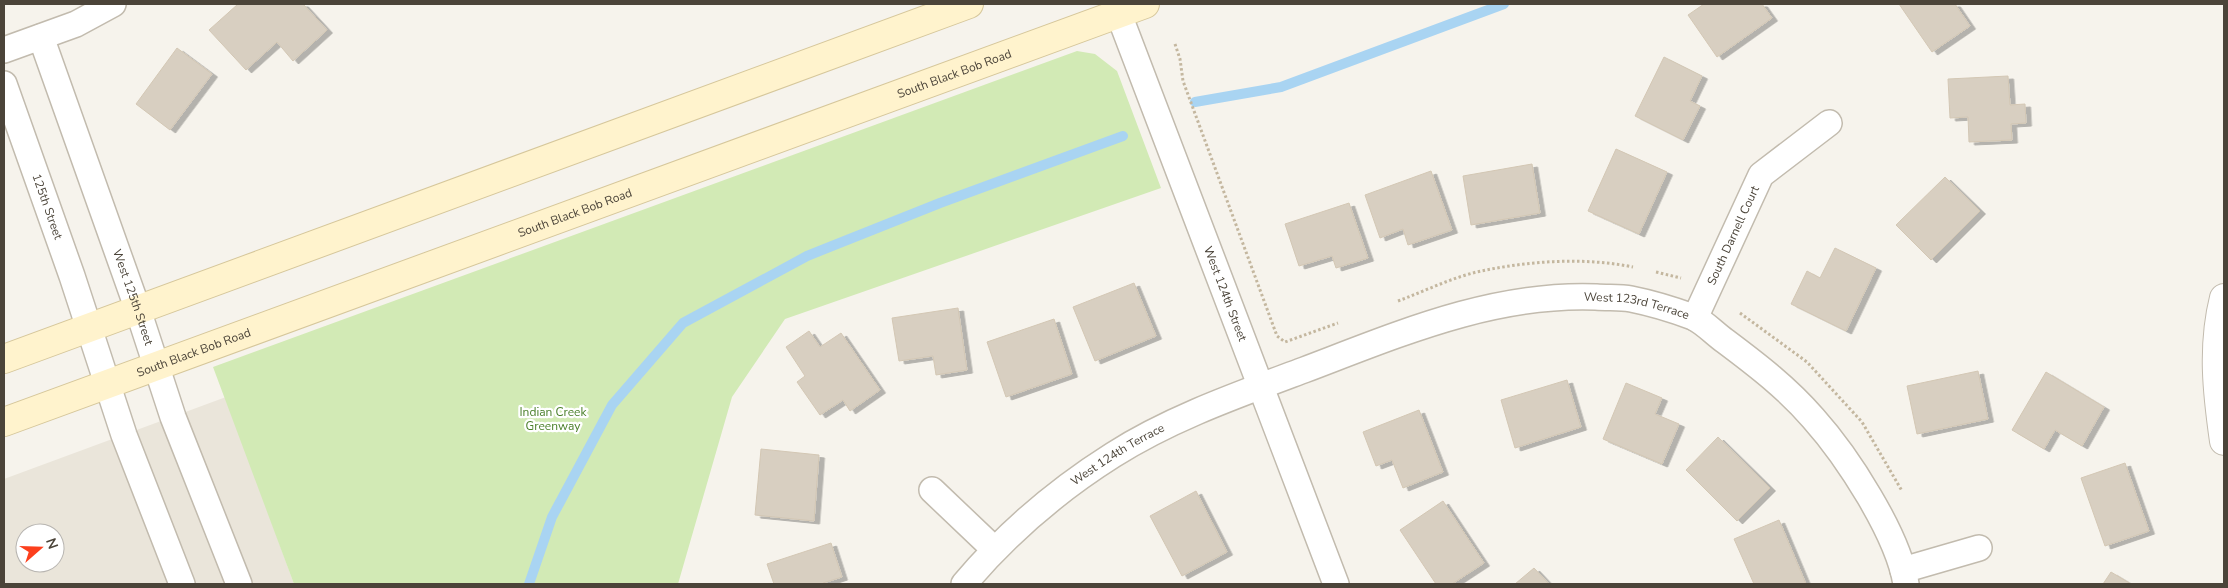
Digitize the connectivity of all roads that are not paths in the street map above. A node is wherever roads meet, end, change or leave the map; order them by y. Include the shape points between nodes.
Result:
1 (113, 4) edge
2 (969, 4) edge
3 (1145, 4) edge
4 (1118, 8) edge
5 (41, 37) junction
6 (4, 50) edge
7 (4, 84) edge
8 (1829, 123) dead end
9 (2224, 298) edge
10 (138, 310) junction
11 (1695, 318) junction
12 (89, 328) junction
13 (4, 359) edge
14 (156, 366) junction
15 (108, 384) junction
16 (1259, 387) junction
17 (4, 422) edge
18 (2224, 441) edge
19 (932, 490) dead end
20 (1979, 548) dead end
21 (994, 549) junction
22 (1904, 577) edge
23 (182, 584) edge
24 (239, 584) edge
25 (964, 584) edge
26 (1336, 584) edge

1 - 5 street via 76,24
2 - 10 main road
3 - 4 main road, South Black Bob Road
4 - 14 main road, South Black Bob Road
4 - 16 street, West 124th Street
5 - 6 street
5 - 10 street, West 125th Street
7 - 12 street, 125th Street
8 - 11 street, South Darnell Court via 1761,175
9 - 18 street via 2216,362
10 - 12 main road
10 - 14 street, West 125th Street
11 - 16 street, West 123rd Terrace via 1630,299 1572,296 1524,300 1434,321
11 - 22 street, West 123rd Terrace via 1793,394 1828,434 1876,510
12 - 13 main road
12 - 15 street
14 - 15 main road, South Black Bob Road
14 - 24 street, West 125th Street
15 - 17 main road, South Black Bob Road
15 - 23 street via 124,435
16 - 21 street, West 124th Terrace via 1178,420 1115,454 1052,496
16 - 26 street, West 124th Street
19 - 21 street
20 - 22 street, West 123rd Terrace
21 - 25 street, West 124th Terrace

